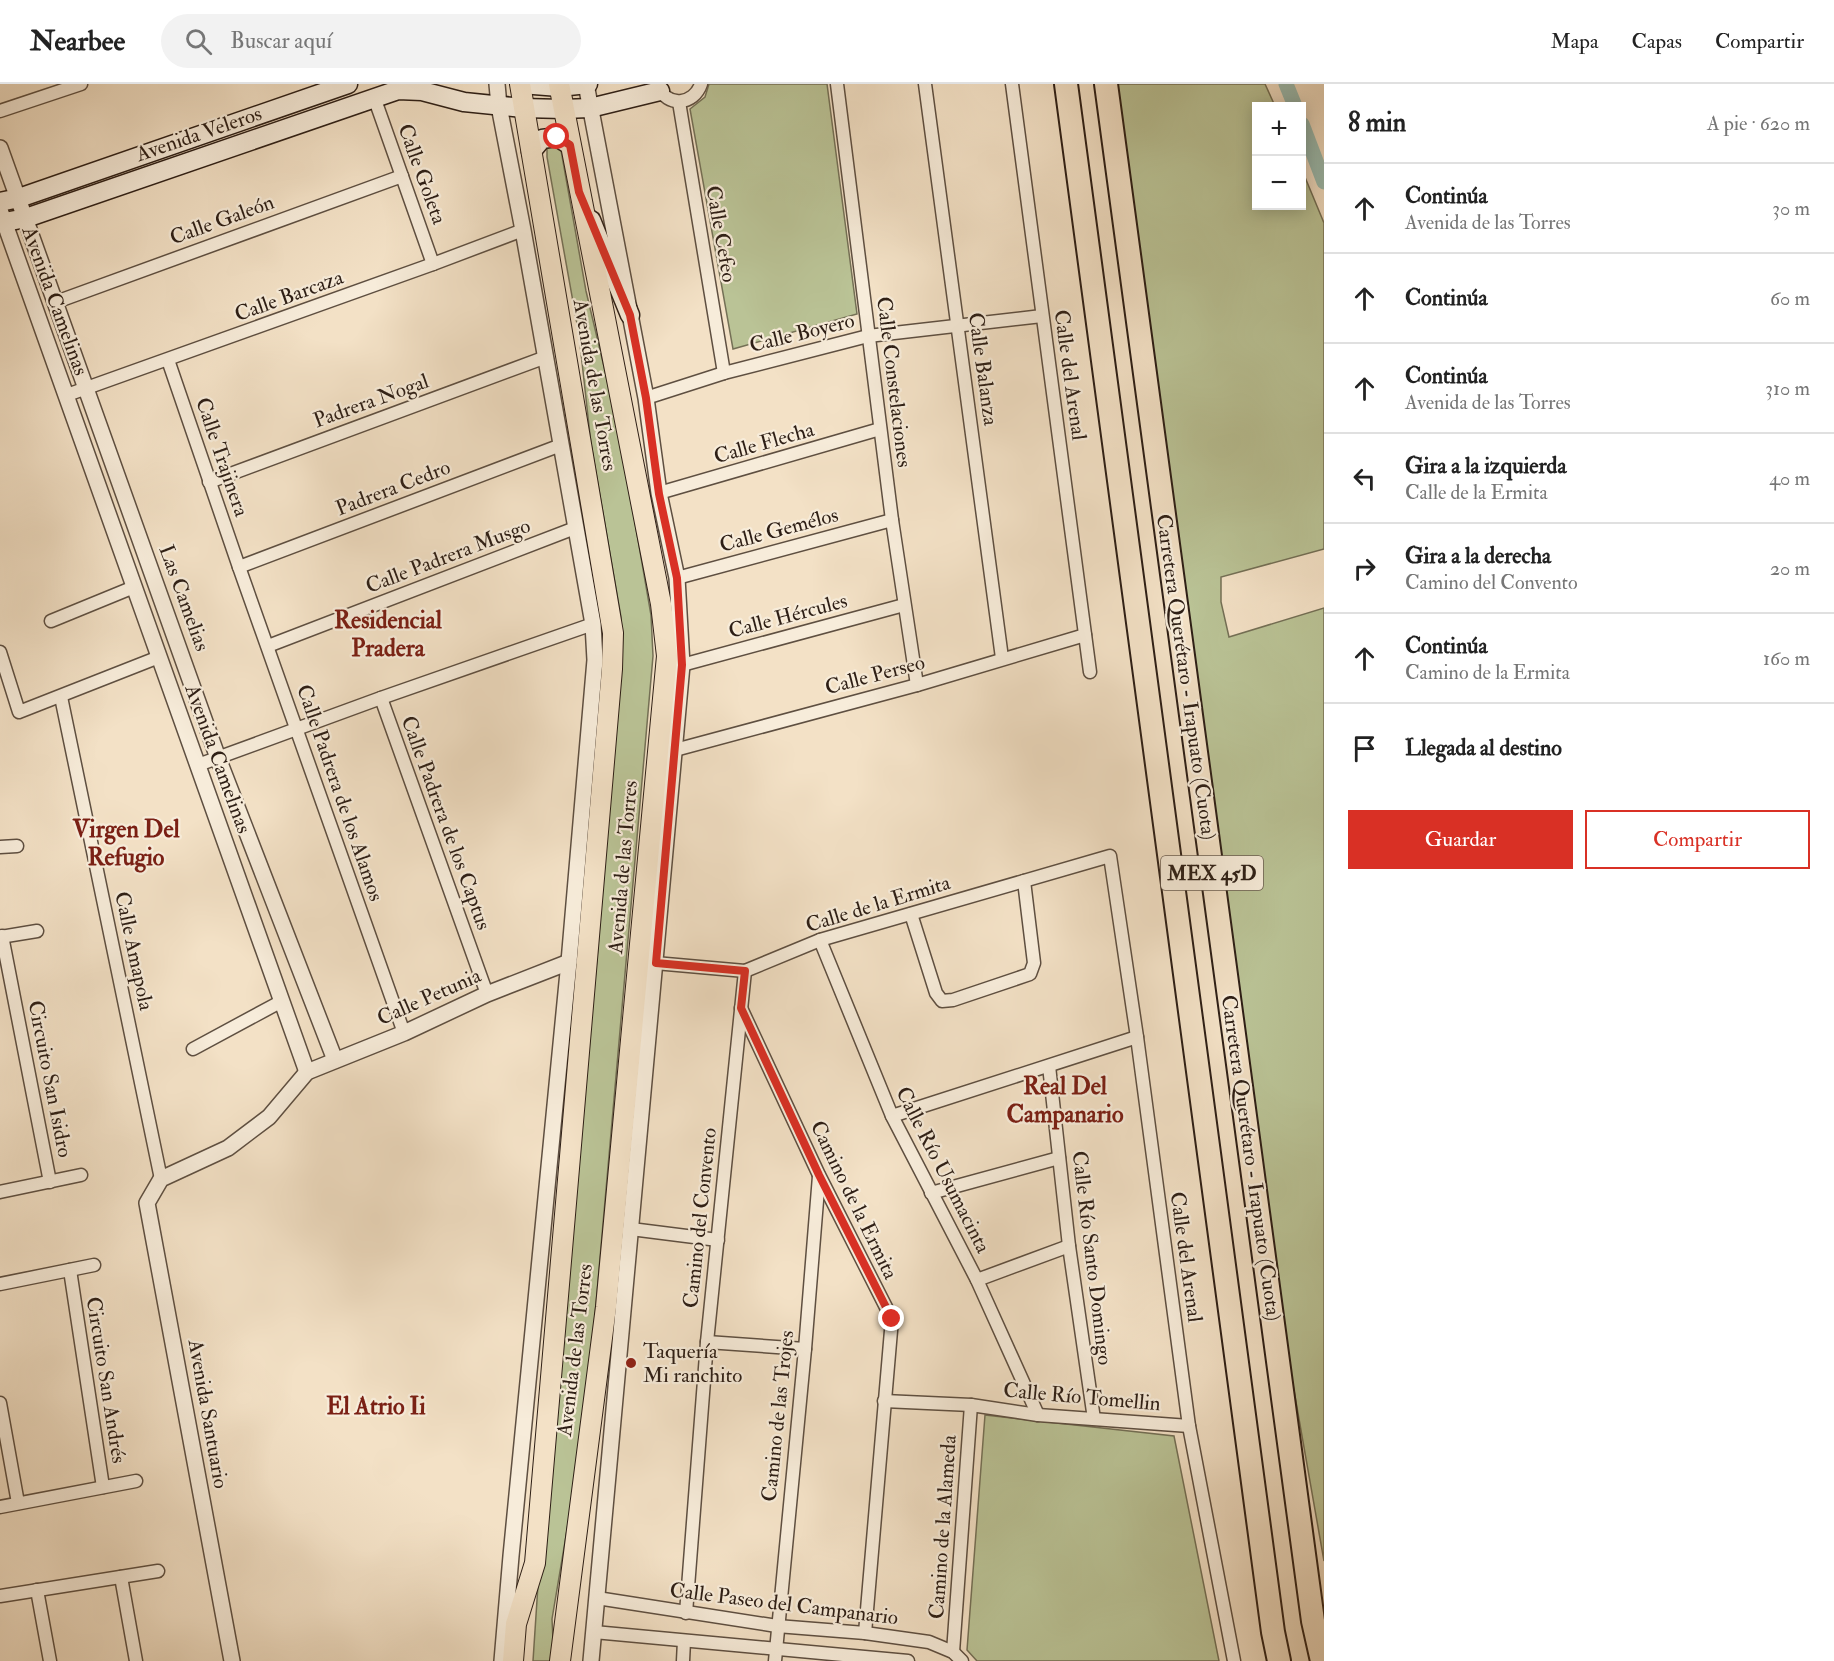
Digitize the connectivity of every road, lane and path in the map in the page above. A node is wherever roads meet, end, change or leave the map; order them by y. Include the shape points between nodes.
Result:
1 (81, 84) edge
2 (348, 84) edge
3 (497, 84) edge
4 (520, 84) edge
5 (587, 84) edge
6 (701, 84) edge
7 (837, 84) edge
8 (926, 84) edge
9 (1012, 84) edge
10 (1066, 84) edge
11 (1106, 84) edge
12 (559, 85) edge
13 (396, 87) edge
14 (659, 88) edge
15 (374, 97) junction
16 (679, 102) junction
17 (499, 106) junction
18 (523, 108) junction
19 (590, 108) junction
20 (563, 109) junction
21 (0, 111) edge
22 (570, 145) junction
23 (0, 148) edge
24 (531, 152) junction
25 (402, 176) junction
26 (579, 192) junction
27 (19, 198) junction
28 (0, 202) edge
29 (26, 218) junction
30 (1, 219) edge
31 (524, 230) junction
32 (433, 264) junction
33 (56, 302) junction
34 (630, 315) junction
35 (1042, 316) junction
36 (958, 325) junction
37 (868, 336) junction
38 (546, 357) junction
39 (168, 360) junction
40 (724, 373) junction
41 (87, 389) junction
42 (67, 395) junction
43 (646, 398) junction
44 (880, 429) junction
45 (561, 445) junction
46 (209, 482) junction
47 (659, 494) junction
48 (892, 519) junction
49 (575, 528) junction
50 (239, 567) junction
51 (677, 578) junction
52 (134, 587) junction
53 (904, 605) junction
54 (51, 621) dead end
55 (593, 624) junction
56 (1085, 635) junction
57 (268, 646) junction
58 (0, 652) edge
59 (159, 657) junction
60 (1002, 658) junction
61 (682, 665) junction
62 (1090, 672) dead end
63 (917, 685) junction
64 (61, 697) junction
65 (381, 698) junction
66 (297, 728) junction
67 (675, 750) junction
68 (218, 758) junction
69 (198, 765) junction
70 (17, 846) dead end
71 (0, 847) edge
72 (1110, 856) joint
73 (1024, 881) junction
74 (911, 914) junction
75 (37, 930) dead end
76 (1, 936) edge
77 (820, 940) junction
78 (569, 962) junction
79 (656, 963) junction
80 (745, 971) junction
81 (488, 994) junction
82 (282, 1001) junction
83 (741, 1008) junction
84 (404, 1032) junction
85 (1137, 1037) junction
86 (193, 1049) dead end
87 (335, 1060) junction
88 (1049, 1065) junction
89 (307, 1072) junction
90 (892, 1116) junction
91 (1059, 1158) junction
92 (81, 1175) dead end
93 (819, 1175) junction
94 (161, 1179) junction
95 (50, 1182) junction
96 (0, 1192) edge
97 (931, 1193) junction
98 (632, 1229) junction
99 (718, 1240) junction
100 (1069, 1246) junction
101 (94, 1265) dead end
102 (70, 1270) junction
103 (977, 1280) junction
104 (0, 1284) edge
105 (707, 1342) junction
106 (805, 1349) junction
107 (884, 1401) junction
108 (0, 1403) edge
109 (971, 1405) junction
110 (1038, 1415) junction
111 (1094, 1419) junction
112 (1189, 1426) junction
113 (136, 1481) dead end
114 (103, 1487) junction
115 (18, 1503) junction
116 (0, 1507) edge
117 (158, 1571) dead end
118 (121, 1577) junction
119 (37, 1590) junction
120 (0, 1596) edge
121 (597, 1598) junction
122 (686, 1613) junction
123 (777, 1626) junction
124 (594, 1632) junction
125 (865, 1633) junction
126 (684, 1641) junction
127 (775, 1654) edge
128 (957, 1657) edge
129 (50, 1661) edge
130 (136, 1661) edge
131 (232, 1661) edge
132 (502, 1661) edge
133 (513, 1661) edge
134 (560, 1661) edge
135 (591, 1661) edge
136 (683, 1661) edge
137 (908, 1661) edge
138 (1234, 1661) edge
139 (1279, 1661) edge
140 (1322, 1661) edge

1 - 21 street
2 - 27 main road, Avenida Veleros
3 - 17 street, Avenida de las Torres
4 - 12 main road
4 - 18 main road, Avenida de las Torres
5 - 12 main road
5 - 19 street, Avenida de las Torres
6 - 16 street via 693,98
7 - 37 street, Calle Constelaciones
8 - 36 street, Calle Balanza
9 - 35 street, Calle del Arenal
10 - 139 highway, Carretera Querétaro - Irapuato (Cuota) / MEX 45D
11 - 140 highway, Carretera Querétaro - Irapuato (Cuota) / MEX 45D
12 - 20 main road, Avenida de las Torres
13 - 15 main road, Avenida Veleros
13 - 17 main road, Avenida Veleros
14 - 16 street
14 - 19 main road, Avenida Veleros
15 - 25 street, Calle Goleta
15 - 29 main road, Avenida Veleros
16 - 40 street, Calle Cefeo
17 - 18 main road, Avenida Veleros
17 - 31 street, Avenida de las Torres
18 - 20 main road, Avenida Veleros
18 - 24 main road, Avenida de las Torres
19 - 20 main road, Avenida Veleros
19 - 34 street, Avenida de las Torres
20 - 22 main road, Avenida de las Torres
22 - 24 main road via 557,137 542,139
22 - 26 main road, Avenida de las Torres
23 - 27 street, Las Camelias
24 - 133 main road, Avenida de las Torres via 613,633 613,660 535,1563 516,1624
25 - 32 street, Calle Goleta
25 - 33 street, Calle Galeón
26 - 34 main road
26 - 134 main road, Avenida de las Torres via 662,604 667,656 606,1307
27 - 28 main road, Avenida Veleros
27 - 29 street, Las Camelias
29 - 30 main road, Avenida Veleros
29 - 33 street, Las Camelias
30 - 42 street, Avenida Camelinas
31 - 32 street, Calle Barcaza
31 - 38 street, Avenida de las Torres
32 - 39 street, Calle Barcaza
33 - 41 street, Las Camelias
34 - 43 street, Avenida de las Torres
35 - 36 street, Calle Boyero
35 - 56 street, Calle del Arenal
36 - 37 street, Calle Boyero
36 - 60 street, Calle Balanza
37 - 40 street, Calle Boyero
37 - 44 street, Calle Constelaciones
38 - 45 street, Avenida de las Torres
38 - 46 street, Padrera Nogal
39 - 41 street, Calle Barcaza
39 - 46 street, Calle Trajinera
40 - 43 street, Calle Boyero
41 - 42 street, Calle Barcaza
41 - 68 street, Las Camelias
42 - 52 street, Avenida Camelinas
43 - 47 street, Avenida de las Torres
44 - 47 street, Calle Flecha
44 - 48 street, Calle Constelaciones
45 - 49 street, Avenida de las Torres
45 - 50 street, Padrera Cedro
46 - 50 street, Calle Trajinera
47 - 51 street, Avenida de las Torres
48 - 51 street, Calle Gemélos
48 - 53 street, Calle Constelaciones
49 - 55 street, Avenida de las Torres
49 - 57 street, Calle Padrera Musgo
50 - 57 street, Calle Padrera de los Alamos
51 - 61 street, Avenida de las Torres
52 - 54 street
52 - 59 street, Avenida Camelinas
53 - 61 street, Calle Hércules
53 - 63 street, Calle Constelaciones
55 - 65 street
55 - 78 street, Avenida de las Torres via 595,660
56 - 60 street, Calle Perseo
56 - 62 street, Calle del Arenal
57 - 66 street, Calle Padrera de los Alamos
58 - 64 street via 19,712
59 - 64 street
59 - 69 street, Avenida Camelinas
60 - 63 street, Calle Perseo
61 - 67 street, Avenida de las Torres
63 - 67 street, Calle Perseo
64 - 94 street, Calle Amapola
65 - 66 street
65 - 81 street, Calle Padrera de los Captus
66 - 68 street
66 - 84 street, Calle Padrera de los Alamos
67 - 79 street, Avenida de las Torres
68 - 69 street
68 - 87 street, Las Camelias
69 - 82 street, Avenida Camelinas
70 - 71 street
72 - 73 street, Calle de la Ermita
72 - 85 street, Calle del Arenal
73 - 74 street, Calle de la Ermita
73 - 74 street via 1034,963 1030,974 953,1000 942,1001 936,993
74 - 77 street, Calle de la Ermita
75 - 76 street
76 - 95 street, Circuito San Isidro
77 - 80 street, Calle de la Ermita
77 - 90 street, Calle Río Usumacinta
78 - 81 street, Calle Petunia
78 - 132 street, Avenida de las Torres
79 - 80 street, Calle de la Ermita
79 - 98 street, Avenida de las Torres
80 - 83 street, Camino del Convento
81 - 84 street, Calle Petunia
82 - 86 street
82 - 89 street, Avenida Camelinas
83 - 93 street, Camino de la Ermita
83 - 99 street, Camino del Convento
84 - 87 street, Calle Petunia
85 - 88 street
85 - 112 street, Calle del Arenal
87 - 89 street, Calle Petunia
88 - 90 street
88 - 91 street, Calle Río Santo Domingo
89 - 94 street via 269,1117 228,1148
90 - 97 street, Calle Río Usumacinta
91 - 97 street
91 - 100 street, Calle Río Santo Domingo
92 - 95 street
93 - 106 street, Camino de las Trojes
93 - 107 street, Camino de la Ermita via 892,1319
94 - 131 street, Avenida Santuario via 147,1203
95 - 96 street, Circuito San Isidro
97 - 103 street, Calle Río Usumacinta
98 - 99 street
98 - 121 street, Avenida de las Torres
99 - 105 street, Camino del Convento
100 - 103 street
100 - 111 street, Calle Río Santo Domingo
101 - 102 street
102 - 104 street, Circuito San Andrés
102 - 114 street, Circuito San Andrés
103 - 110 street, Calle Río Usumacinta
105 - 106 street
105 - 122 street, Camino del Convento
106 - 123 street, Camino de las Trojes
107 - 109 street, Calle Río Tomellin
107 - 125 street, Camino de la Ermita
108 - 115 street
109 - 110 street, Calle Río Tomellin
109 - 128 street, Camino de la Alameda
110 - 111 street, Calle Río Tomellin
111 - 112 street, Calle Río Tomellin
112 - 138 street, Calle del Arenal
113 - 114 street
114 - 115 street, Circuito San Andrés
115 - 116 street, Circuito San Andrés
117 - 118 street
118 - 119 street
118 - 130 street
119 - 120 street
119 - 129 street
121 - 122 street, Calle Paseo del Campanario
121 - 124 street, Avenida de las Torres
122 - 123 street, Calle Paseo del Campanario
123 - 125 street, Calle Paseo del Campanario
123 - 127 street, Camino de las Trojes
124 - 126 street, Calle Paseo del Campanario
124 - 135 street, Avenida de las Torres
125 - 128 street, Calle Paseo del Campanario via 929,1642
126 - 127 street, Calle Paseo del Campanario
126 - 136 street
127 - 137 street, Calle Paseo del Campanario

